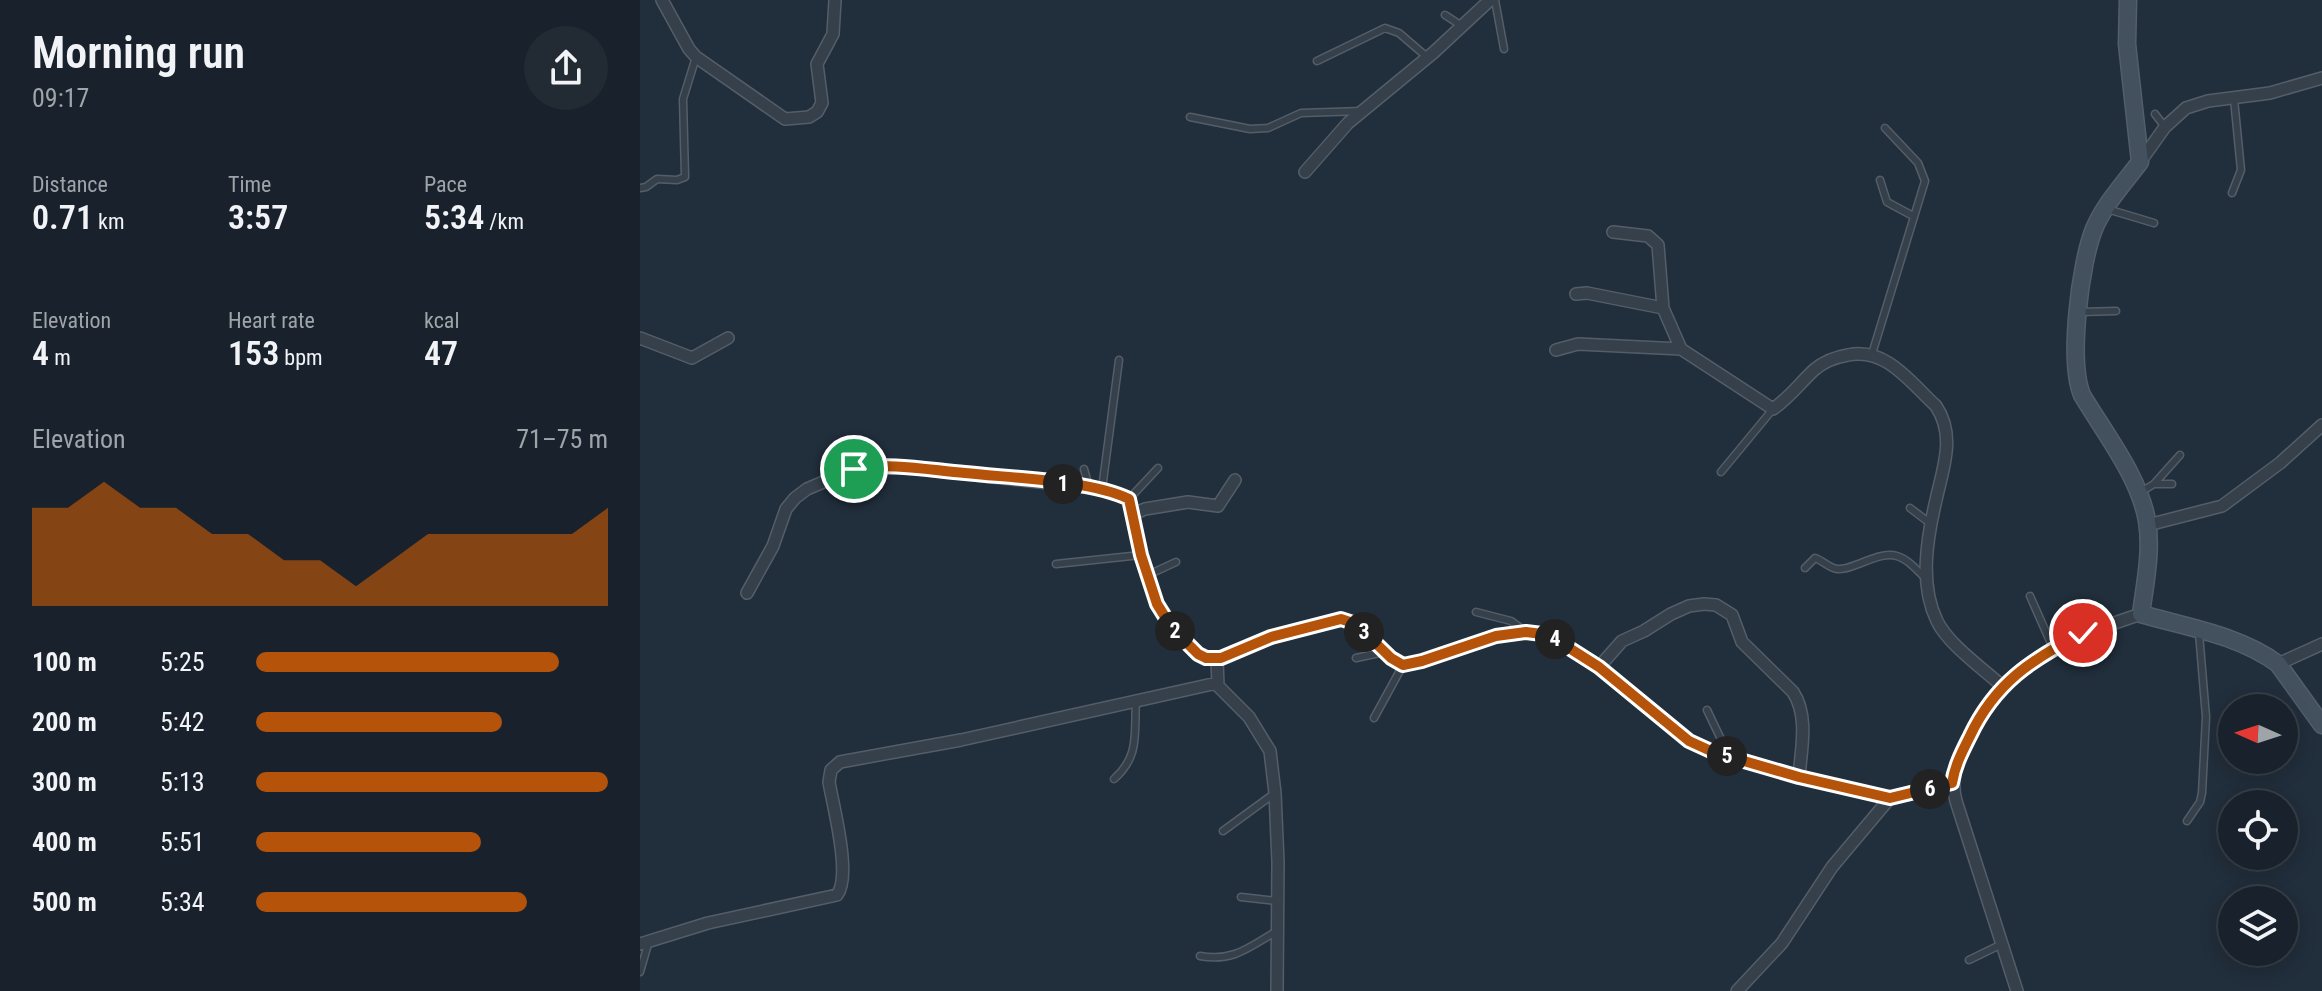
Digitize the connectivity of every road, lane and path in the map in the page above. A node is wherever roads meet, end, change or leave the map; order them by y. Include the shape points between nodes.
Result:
1 (662, 0) edge
2 (835, 0) edge
3 (1492, 0) edge
4 (2128, 0) edge
5 (1445, 15) dead end
6 (1463, 26) junction
7 (1504, 49) dead end
8 (696, 57) junction
9 (1427, 58) junction
10 (1317, 61) dead end
11 (2320, 81) edge
12 (2234, 99) junction
13 (1365, 111) junction
14 (2155, 114) dead end
15 (1190, 117) dead end
16 (2165, 127) junction
17 (1885, 128) dead end
18 (2140, 162) junction
19 (1305, 172) dead end
20 (1880, 180) dead end
21 (640, 188) edge
22 (2232, 193) dead end
23 (2105, 209) junction
24 (1913, 216) junction
25 (2154, 223) dead end
26 (1613, 232) dead end
27 (1576, 294) dead end
28 (1663, 308) junction
29 (2116, 311) dead end
30 (2079, 312) junction
31 (640, 338) edge
32 (728, 338) dead end
33 (1681, 349) junction
34 (1556, 350) dead end
35 (1872, 354) junction
36 (1119, 360) dead end
37 (1773, 409) junction
38 (2322, 425) edge
39 (2180, 455) dead end
40 (1158, 468) dead end
41 (1084, 469) dead end
42 (1721, 472) dead end
43 (1235, 480) dead end
44 (2154, 484) junction
45 (2172, 484) dead end
46 (1089, 487) junction
47 (1102, 489) junction
48 (2139, 493) junction
49 (1129, 499) junction
50 (1910, 508) dead end
51 (1133, 514) junction
52 (1931, 524) junction
53 (2148, 525) junction
54 (1141, 555) junction
55 (1176, 562) dead end
56 (1056, 564) dead end
57 (1805, 568) dead end
58 (1148, 575) junction
59 (1926, 579) junction
60 (747, 593) dead end
61 (2030, 596) dead end
62 (1476, 612) dead end
63 (2141, 614) junction
64 (2199, 631) junction
65 (1526, 632) junction
66 (2322, 644) edge
67 (2053, 648) junction
68 (1384, 652) junction
69 (1356, 658) dead end
70 (1217, 659) junction
71 (2278, 664) junction
72 (1403, 665) junction
73 (1599, 667) junction
74 (1217, 683) junction
75 (2002, 686) junction
76 (1136, 700) junction
77 (1707, 710) dead end
78 (1374, 718) dead end
79 (2322, 725) edge
80 (1729, 756) junction
81 (1799, 777) junction
82 (1114, 779) dead end
83 (1952, 783) junction
84 (1275, 793) junction
85 (1890, 798) junction
86 (2187, 821) dead end
87 (1223, 831) dead end
88 (1241, 897) dead end
89 (1278, 901) junction
90 (1278, 930) junction
91 (645, 942) edge
92 (2002, 944) junction
93 (1200, 956) dead end
94 (1969, 960) dead end
95 (640, 972) edge
96 (1277, 991) edge
97 (1737, 991) edge
98 (2017, 991) edge

1 - 8 street
2 - 8 street via 833,34 817,64 822,103 809,117 785,119
3 - 6 street
3 - 7 lane
4 - 18 street via 2127,44
5 - 6 lane
6 - 9 street
8 - 21 lane via 683,99 685,177 657,179
9 - 10 lane via 1399,33 1385,28
9 - 13 street
11 - 12 street
12 - 16 street via 2186,108
12 - 22 lane via 2241,170
13 - 15 lane via 1301,113 1268,128 1250,129
13 - 19 street
14 - 16 lane
16 - 18 street
17 - 24 lane via 1924,174 1924,191
18 - 23 street
20 - 24 lane via 1887,202
23 - 25 lane
23 - 30 street via 2094,230
24 - 35 lane
26 - 28 street via 1648,236 1658,245
27 - 28 street
28 - 33 street
29 - 30 lane
30 - 48 street via 2076,380
31 - 32 street via 692,358
33 - 34 street via 1578,344
33 - 37 street
35 - 37 street via 1827,361
35 - 52 street via 1886,360 1942,415 1947,455
36 - 47 lane
37 - 42 lane
38 - 53 street via 2222,506
39 - 44 lane
40 - 49 lane
41 - 46 lane
43 - 51 street via 1218,506 1188,502
44 - 45 lane
44 - 48 lane
46 - 47 street
46 - 60 street via 902,467 854,469 795,498
47 - 49 street
48 - 53 street
49 - 51 street
50 - 52 lane
51 - 54 street
52 - 59 street
53 - 63 street
54 - 56 lane
54 - 58 street
55 - 58 lane
57 - 59 lane via 1815,558 1840,569 1896,554
58 - 70 street via 1172,628 1198,654
59 - 75 street via 1941,629
61 - 67 lane
62 - 65 lane via 1511,621
63 - 64 street
63 - 67 street
64 - 71 street via 2238,642
64 - 86 lane via 2205,703 2202,793
65 - 72 street
65 - 73 street via 1555,639
66 - 71 street
67 - 75 street
68 - 69 lane
68 - 70 street via 1356,624 1341,619 1271,637
68 - 72 street
70 - 74 street
71 - 79 street
72 - 78 lane
73 - 80 street via 1689,741
73 - 81 street via 1622,641 1671,614 1704,604 1726,610 1742,642 1799,701
74 - 76 street
74 - 84 street via 1266,741
75 - 83 street via 1978,718
76 - 82 lane via 1133,754
76 - 91 street via 840,762 831,770 829,782 842,865 837,895
77 - 80 lane
80 - 81 street
81 - 85 street
83 - 85 street
83 - 92 street
84 - 87 lane
84 - 89 street
85 - 97 street via 1832,867 1782,943
88 - 89 lane
89 - 90 street
90 - 93 lane via 1234,956
90 - 96 street
91 - 95 lane
92 - 94 lane
92 - 98 street

